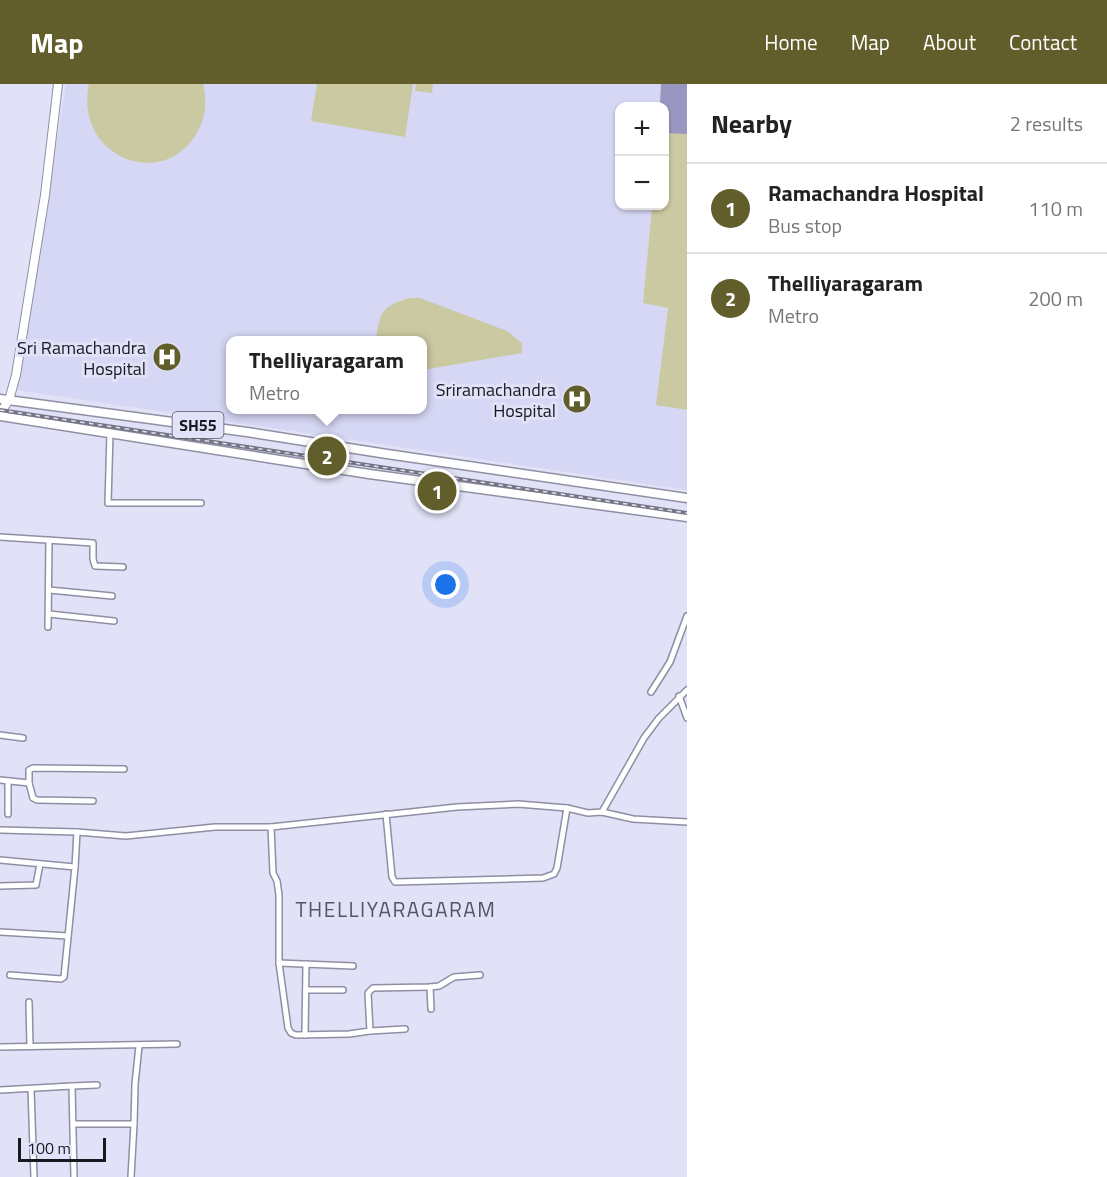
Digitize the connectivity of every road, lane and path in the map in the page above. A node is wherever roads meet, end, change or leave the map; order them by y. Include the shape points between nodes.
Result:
1 (58, 84) edge
2 (5, 399) edge
3 (0, 415) edge
4 (110, 432) junction
5 (687, 498) edge
6 (201, 504) dead end
7 (687, 517) edge
8 (0, 537) edge
9 (49, 540) junction
10 (123, 567) dead end
11 (49, 590) junction
12 (112, 596) dead end
13 (49, 614) junction
14 (687, 616) edge
15 (114, 621) dead end
16 (48, 627) dead end
17 (687, 690) edge
18 (651, 692) dead end
19 (679, 696) junction
20 (687, 718) edge
21 (0, 735) edge
22 (23, 738) dead end
23 (124, 769) dead end
24 (0, 780) edge
25 (8, 781) junction
26 (29, 783) junction
27 (93, 801) dead end
28 (567, 808) junction
29 (602, 812) junction
30 (8, 814) dead end
31 (386, 814) junction
32 (687, 822) edge
33 (271, 827) junction
34 (0, 830) edge
35 (77, 832) junction
36 (0, 860) edge
37 (40, 864) junction
38 (75, 867) junction
39 (0, 886) edge
40 (0, 932) edge
41 (68, 936) junction
42 (279, 963) junction
43 (306, 964) junction
44 (353, 966) dead end
45 (10, 975) dead end
46 (480, 975) dead end
47 (430, 987) junction
48 (306, 990) junction
49 (343, 990) dead end
50 (29, 1002) dead end
51 (431, 1009) dead end
52 (405, 1029) dead end
53 (370, 1031) junction
54 (305, 1035) junction
55 (177, 1044) dead end
56 (30, 1046) junction
57 (139, 1046) junction
58 (0, 1047) edge
59 (97, 1085) dead end
60 (72, 1086) junction
61 (31, 1089) junction
62 (0, 1090) edge
63 (74, 1124) junction
64 (134, 1124) junction
65 (34, 1177) edge
66 (74, 1177) edge
67 (131, 1177) edge

1 - 2 street via 18,363
2 - 3 street
2 - 5 main road, SH55
3 - 4 main road, SH55
4 - 6 street via 108,503
4 - 7 main road, SH55 via 369,474
8 - 9 street
9 - 10 street via 93,543 95,566
9 - 11 street
11 - 12 street
11 - 13 street
13 - 15 street
13 - 16 street
14 - 18 street via 670,662
17 - 19 street
19 - 20 street
19 - 29 street via 644,738
21 - 22 street
23 - 26 street via 33,768
24 - 25 street
25 - 26 street
25 - 30 street
26 - 27 street via 37,800
28 - 29 street
28 - 31 street via 518,804
28 - 31 street via 557,868 554,874 543,878 395,882
29 - 32 street via 633,819
31 - 33 street
33 - 35 street via 205,828 126,836
33 - 42 street via 273,873 279,894
34 - 35 street
35 - 38 street
36 - 37 street
37 - 38 street
37 - 39 street via 36,885
38 - 41 street
40 - 41 street
41 - 45 street via 63,978
42 - 43 street
42 - 54 street via 288,1028 293,1035
43 - 44 street
43 - 48 street
46 - 47 street via 454,977
47 - 51 street
47 - 53 street via 369,990
48 - 49 street
48 - 54 street
50 - 56 street
52 - 53 street
53 - 54 street
55 - 57 street
56 - 57 street
56 - 58 street
57 - 64 street
59 - 60 street
60 - 61 street
60 - 63 street
61 - 62 street
61 - 65 street
63 - 64 street
63 - 66 street
64 - 67 street

